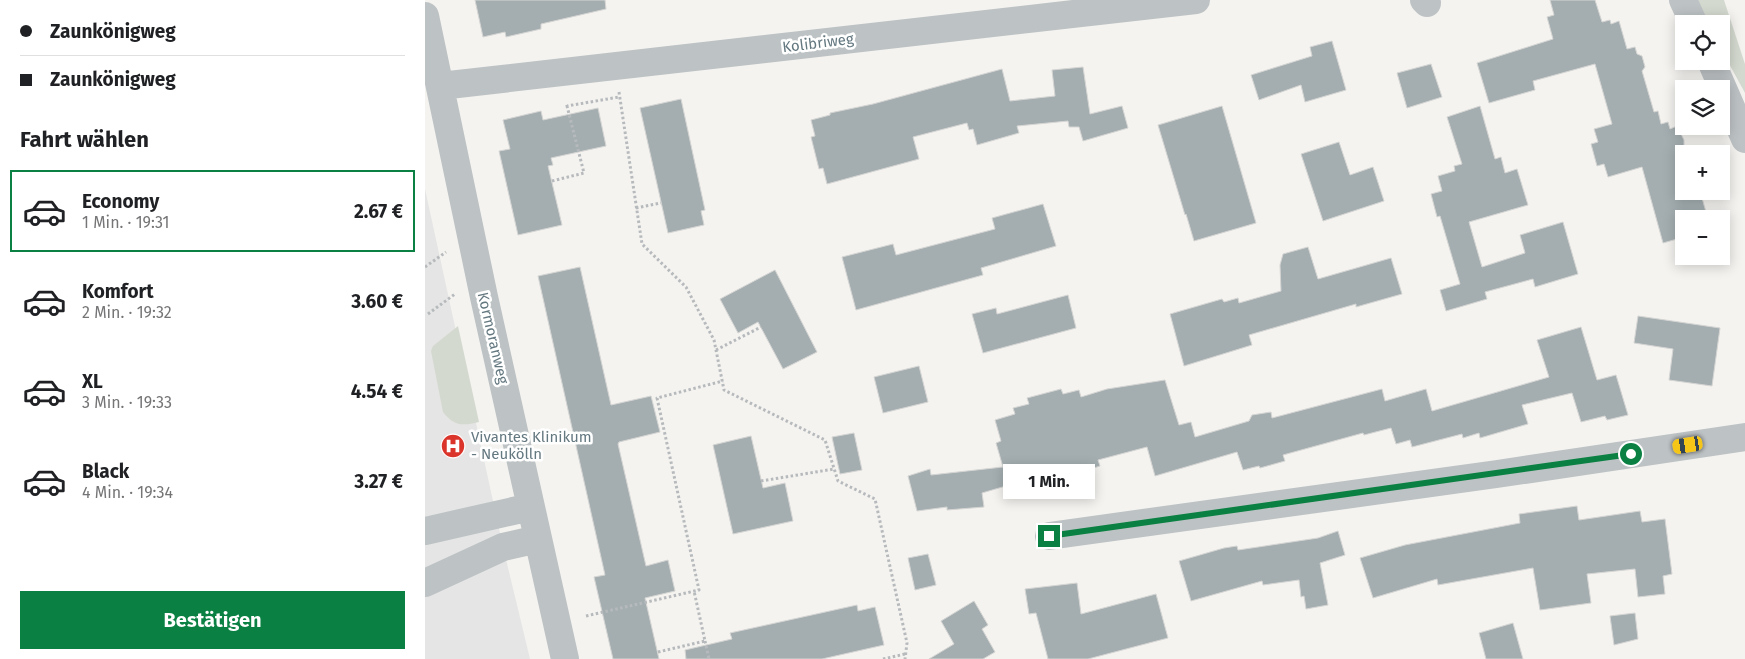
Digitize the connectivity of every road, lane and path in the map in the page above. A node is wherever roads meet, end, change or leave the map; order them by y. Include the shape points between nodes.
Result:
1 (1196, 0) edge
2 (1683, 0) edge
3 (1690, 15) edge
4 (425, 16) edge
5 (1715, 70) edge
6 (617, 84) dead end
7 (440, 86) junction
8 (619, 97) junction
9 (566, 98) dead end
10 (567, 106) junction
11 (1745, 139) edge
12 (552, 180) dead end
13 (661, 203) dead end
14 (636, 208) junction
15 (446, 252) dead end
16 (425, 267) edge
17 (455, 294) dead end
18 (428, 314) dead end
19 (761, 326) dead end
20 (716, 350) junction
21 (723, 381) junction
22 (1745, 437) edge
23 (835, 469) junction
24 (761, 482) dead end
25 (531, 507) junction
26 (425, 531) edge
27 (1049, 536) dead end
28 (539, 539) junction
29 (425, 583) edge
30 (694, 591) junction
31 (586, 616) dead end
32 (705, 641) junction
33 (658, 652) dead end
34 (905, 654) junction
35 (565, 659) edge
36 (709, 659) edge
37 (883, 659) edge
38 (905, 659) edge

1 - 7 street, Kolibriweg
2 - 3 street
4 - 7 street, Kormoranweg
5 - 11 street
6 - 8 path
7 - 25 street, Kormoranweg
8 - 10 path
8 - 14 path
9 - 10 path
10 - 12 path via 584,173
13 - 14 path
14 - 20 path via 642,244 686,287
15 - 16 path
17 - 18 path
19 - 20 path
20 - 21 path
21 - 23 path via 724,390 825,440
21 - 30 path via 657,398 699,590
22 - 27 street
23 - 24 path
23 - 34 path via 838,481 875,499 907,643
25 - 26 street
25 - 28 street, Kormoranweg
28 - 29 street via 503,546
28 - 35 street, Kormoranweg
30 - 31 path
30 - 32 path
32 - 33 path
32 - 36 path
34 - 37 path
34 - 38 path

